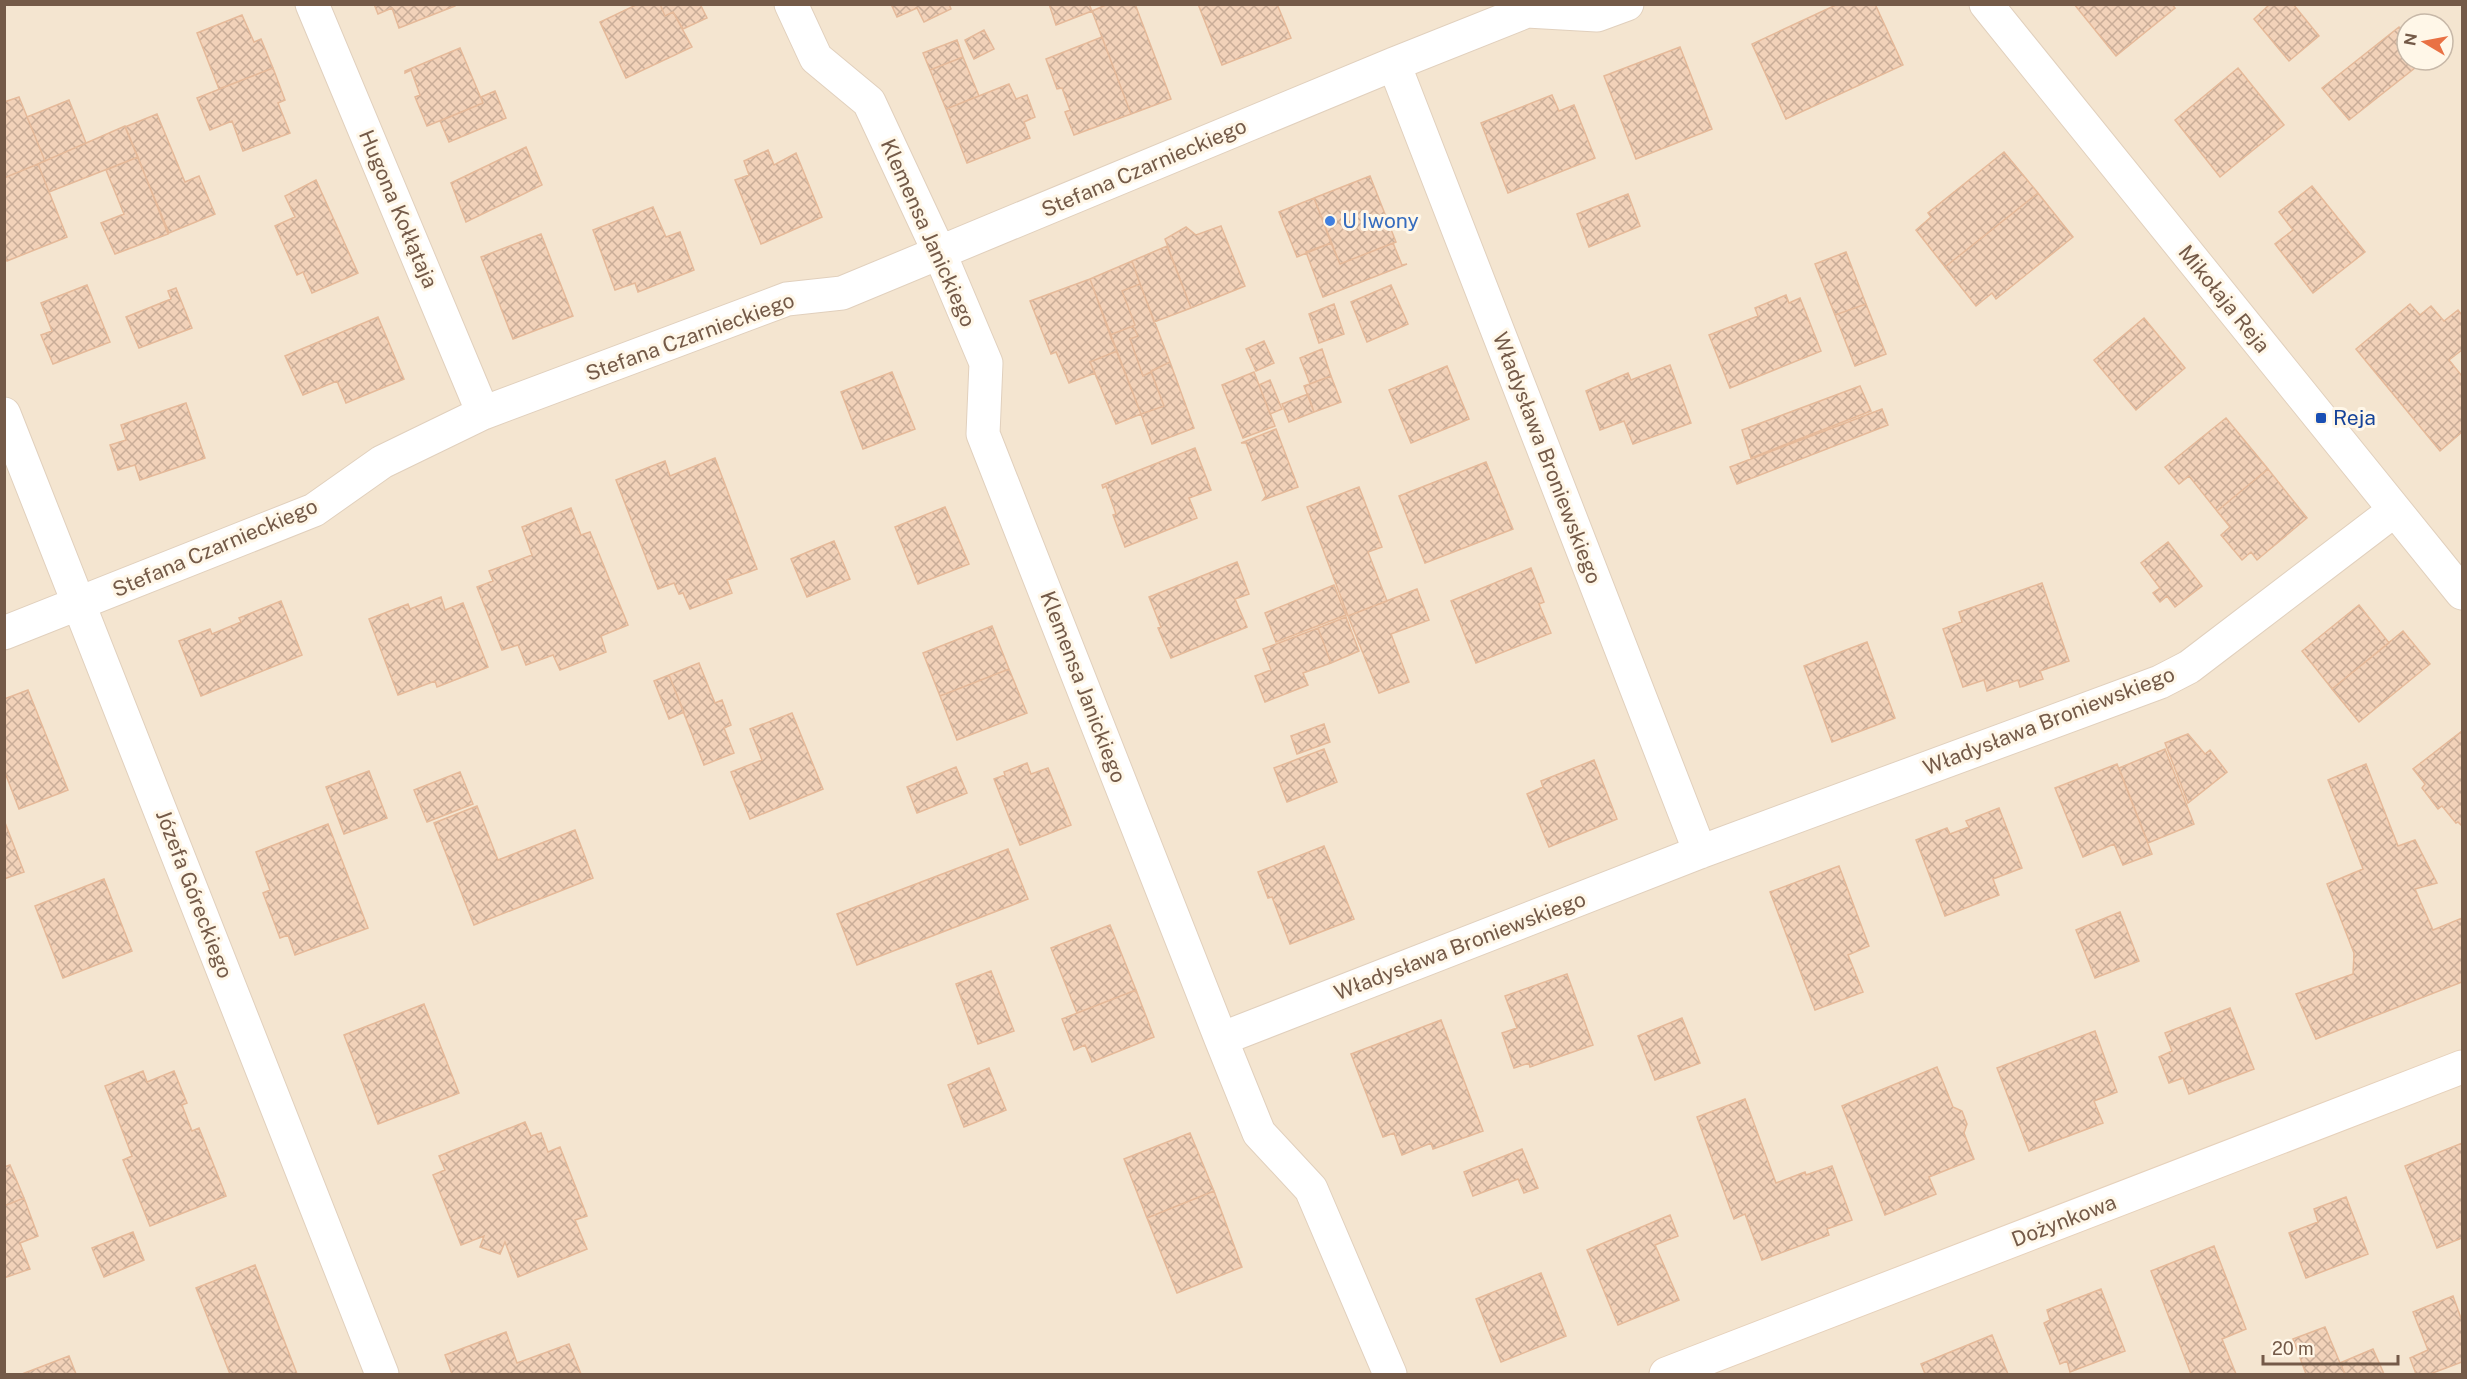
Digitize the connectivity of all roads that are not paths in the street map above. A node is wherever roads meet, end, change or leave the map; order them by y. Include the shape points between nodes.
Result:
1 (312, 4) edge
2 (791, 4) edge
3 (1627, 4) edge
4 (1986, 4) edge
5 (1394, 64) junction
6 (940, 254) junction
7 (483, 413) junction
8 (4, 414) edge
9 (2396, 510) junction
10 (2463, 593) edge
11 (80, 604) junction
12 (4, 633) edge
13 (1700, 852) junction
14 (1221, 1039) junction
15 (2463, 1067) edge
16 (382, 1374) edge
17 (1390, 1374) edge
18 (1666, 1374) edge

1 - 7 street, Hugona Kołłątaja
2 - 6 street, Klemensa Janickiego via 816,58 869,102
3 - 5 street, Stefana Czarnieckiego via 1597,15 1527,11
4 - 9 street, Mikołaja Reja
5 - 6 street, Stefana Czarnieckiego
5 - 13 street, Władysława Broniewskiego
6 - 7 street, Stefana Czarnieckiego via 842,294 787,299
6 - 14 street, Klemensa Janickiego via 986,363 983,434
7 - 11 street, Stefana Czarnieckiego via 382,462 314,510
8 - 11 street, Józefa Góreckiego
9 - 10 street, Mikołaja Reja
9 - 13 street, Władysława Broniewskiego via 2189,667 2160,682
11 - 12 street, Stefana Czarnieckiego
11 - 16 street, Józefa Góreckiego
13 - 14 street, Władysława Broniewskiego
14 - 17 street, Klemensa Janickiego via 1259,1133 1311,1189
15 - 18 street, Dożynkowa

